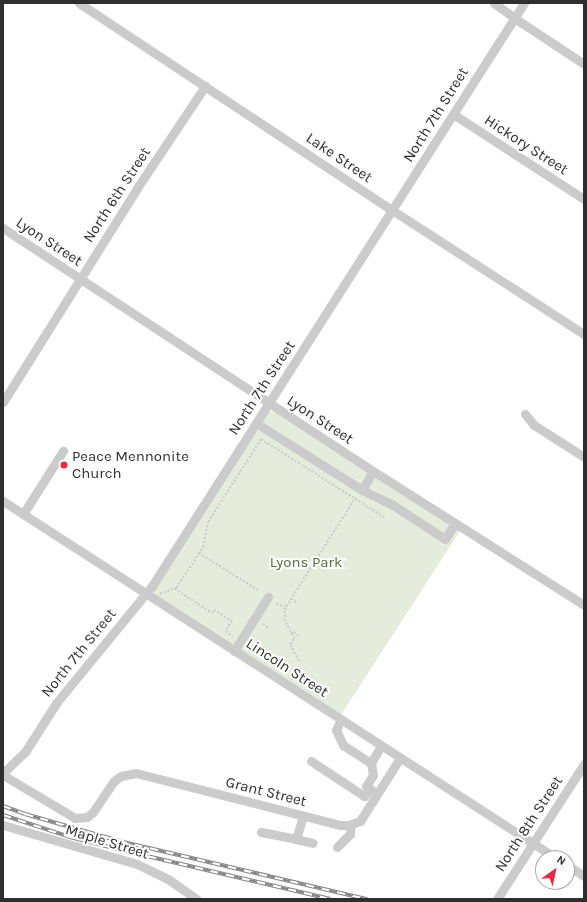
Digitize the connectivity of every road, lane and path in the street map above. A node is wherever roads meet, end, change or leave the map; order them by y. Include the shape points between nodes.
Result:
1 (79, 3) edge
2 (494, 3) edge
3 (524, 3) edge
4 (515, 17) junction
5 (584, 64) edge
6 (205, 86) junction
7 (453, 114) junction
8 (584, 199) edge
9 (392, 210) junction
10 (3, 228) edge
11 (80, 279) junction
12 (584, 334) edge
13 (3, 402) edge
14 (269, 403) junction
15 (525, 414) dead end
16 (256, 423) junction
17 (63, 451) dead end
18 (584, 457) edge
19 (373, 471) junction
20 (362, 490) junction
21 (355, 498) junction
22 (3, 501) edge
23 (23, 514) junction
24 (384, 516) dead end
25 (455, 523) junction
26 (198, 553) junction
27 (176, 588) junction
28 (258, 590) dead end
29 (148, 595) junction
30 (268, 597) dead end
31 (291, 599) junction
32 (298, 603) dead end
33 (276, 604) dead end
34 (584, 605) edge
35 (286, 607) junction
36 (263, 624) dead end
37 (269, 628) dead end
38 (291, 634) junction
39 (299, 636) dead end
40 (240, 642) junction
41 (234, 651) junction
42 (299, 661) dead end
43 (341, 719) junction
44 (381, 746) junction
45 (400, 758) junction
46 (310, 761) dead end
47 (371, 763) junction
48 (584, 764) edge
49 (3, 774) edge
50 (370, 789) junction
51 (378, 794) junction
52 (303, 816) junction
53 (87, 817) joint
54 (3, 825) edge
55 (351, 825) junction
56 (261, 832) dead end
57 (296, 839) junction
58 (313, 843) dead end
59 (533, 844) junction
60 (337, 847) dead end
61 (543, 850) edge
62 (575, 870) edge
63 (584, 876) edge
64 (197, 899) edge
65 (497, 899) edge

1 - 6 street, Lake Street
2 - 4 street
3 - 4 street, North 7th Street
4 - 5 street
4 - 7 street, North 7th Street
6 - 9 street, Lake Street
6 - 11 street, North 6th Street
7 - 8 street, Hickory Street
7 - 9 street, North 7th Street
9 - 12 street, Lake Street
9 - 14 street, North 7th Street
10 - 11 street, Lyon Street
11 - 13 street, North 6th Street
11 - 14 street, Lyon Street
14 - 16 street, North 7th Street
14 - 19 street, Lyon Street
15 - 18 street via 534,425
16 - 20 street
16 - 29 street, North 7th Street
17 - 23 street
19 - 20 street
19 - 25 street, Lyon Street
20 - 25 street via 445,539
21 - 24 path
21 - 26 path via 261,439 208,522 203,547
21 - 31 path
22 - 23 street, Lincoln Street
23 - 29 street, Lincoln Street
25 - 34 street, Lyon Street
26 - 27 path
26 - 28 path
27 - 29 path
27 - 40 path via 212,613 214,610 232,621 226,632
29 - 41 street, Lincoln Street
29 - 49 street, North 7th Street via 57,702 25,752
30 - 40 street
31 - 32 path
31 - 35 path
33 - 35 path
35 - 38 path via 284,618
36 - 37 path
38 - 39 path via 294,632
38 - 42 path via 294,639 290,644
40 - 41 street
41 - 43 street, Lincoln Street
43 - 44 street, Lincoln Street
43 - 47 street via 336,730 343,745
44 - 45 street, Lincoln Street
44 - 47 street
45 - 51 street
45 - 59 street, Lincoln Street
46 - 50 street via 364,796
47 - 50 street via 373,774 366,786
48 - 59 street, North 8th Street
49 - 53 street, Maple Street via 71,817
50 - 51 street
51 - 55 street via 360,821
52 - 53 street, Grant Street via 140,773 128,774 114,781
52 - 55 street, Grant Street via 340,825
52 - 57 street
54 - 64 street, Maple Street via 136,864 168,879
55 - 60 street via 350,834
56 - 57 street
57 - 58 street
59 - 61 street, Lincoln Street
59 - 65 street, North 8th Street
62 - 63 street

